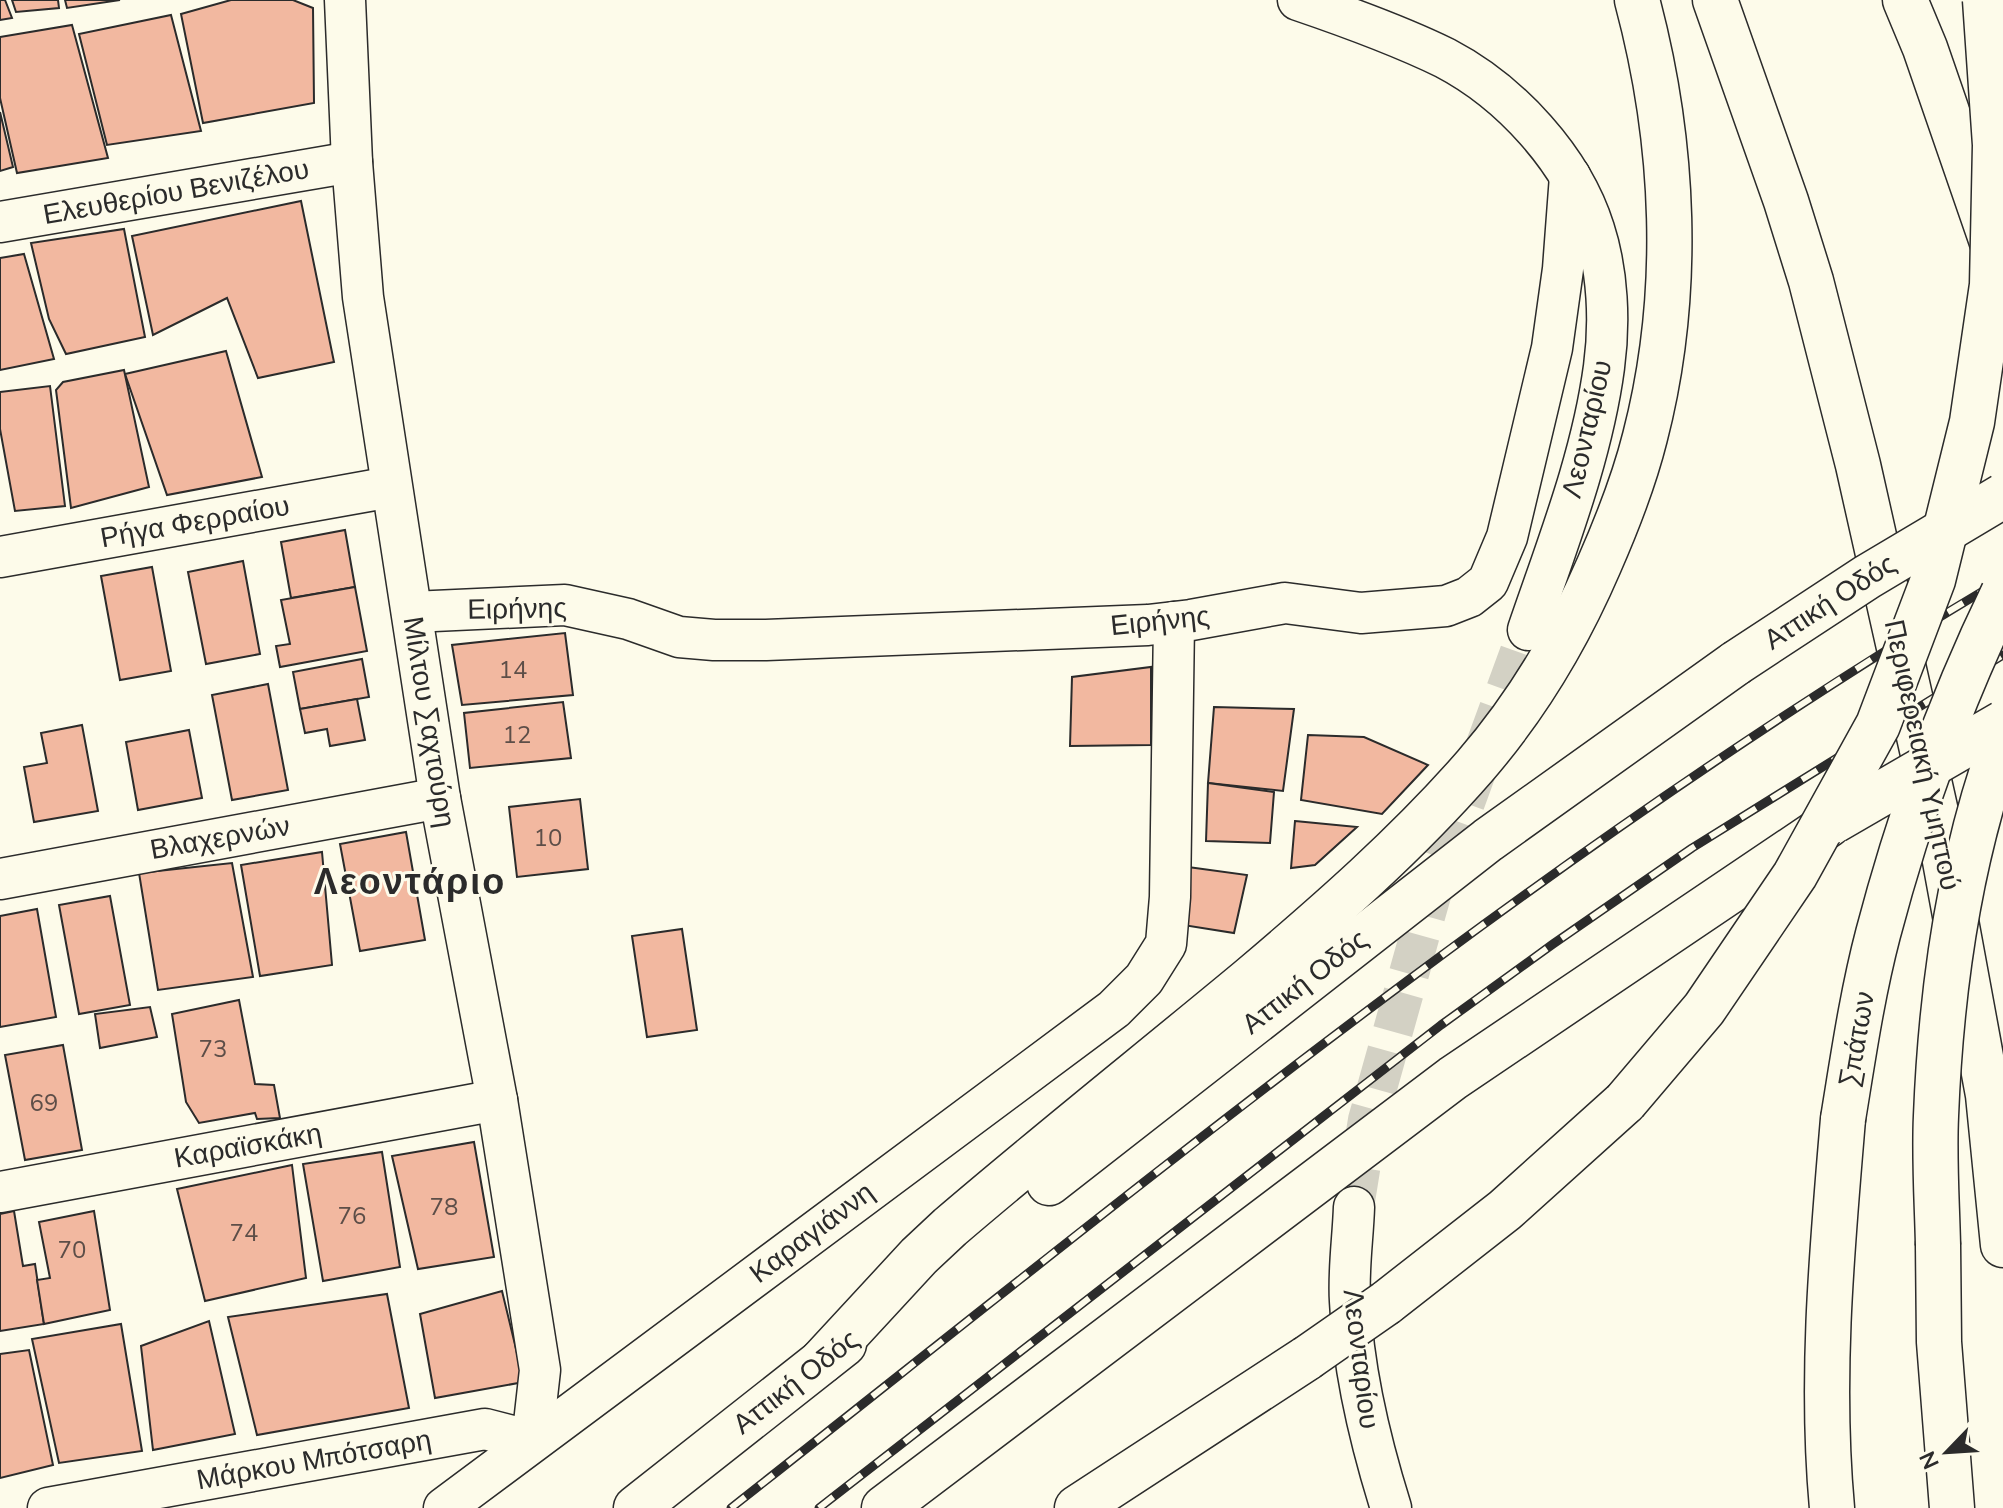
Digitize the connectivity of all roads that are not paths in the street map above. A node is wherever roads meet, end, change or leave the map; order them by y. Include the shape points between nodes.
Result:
1 (345, 0) edge
2 (1298, 0) edge
3 (1637, 0) edge
4 (1715, 0) edge
5 (1905, 0) edge
6 (1985, 0) edge
7 (352, 162) junction
8 (1570, 176) junction
9 (0, 222) edge
10 (2003, 275) edge
11 (391, 487) junction
12 (2003, 496) edge
13 (0, 557) edge
14 (2003, 593) edge
15 (412, 612) junction
16 (1174, 622) junction
17 (1528, 630) tunnel mouth
18 (2003, 723) edge
19 (2003, 739) edge
20 (440, 798) junction
21 (0, 879) edge
22 (497, 1100) junction
23 (0, 1192) edge
24 (1354, 1207) tunnel mouth
25 (2003, 1245) edge
26 (822, 1361) junction
27 (532, 1441) junction
28 (48, 1508) edge
29 (444, 1508) edge
30 (636, 1508) edge
31 (884, 1508) edge
32 (1077, 1508) edge
33 (1391, 1508) edge
34 (1832, 1508) edge
35 (1952, 1508) edge

1 - 7 street, Μίλτου Σαχτούρη
2 - 8 street, Λεονταρίου via 1385,32 1474,77 1519,114
3 - 26 main road via 1660,108 1668,188 1663,344 1645,439 1624,503 1571,626 1500,735 1404,841 1272,960 950,1227
4 - 25 main road, Περιφερειακή Υμηττού via 1811,281 1858,465 1939,828 1988,1095
5 - 10 main road
6 - 32 main road, bridge via 1995,145 1992,285 1972,422 1933,580 1878,725 1795,875 1704,1009 1625,1102 1505,1210 1386,1303
7 - 9 street, Ελευθερίου Βενιζέλου
7 - 11 street, Μίλτου Σαχτούρη via 358,256
8 - 16 street, Ειρήνης via 1552,348 1507,537 1488,582 1446,606 1361,613 1285,603
8 - 17 street, Λεονταρίου via 1601,254 1607,343 1588,443
11 - 13 street, Ρήγα Φερραίου
11 - 15 street, Μίλτου Σαχτούρη
12 - 26 main road, Αττική Οδός, bridge via 1736,663 1488,840
14 - 34 main road, Σπάτων, bridge via 1905,841 1857,1030 1843,1119 1828,1325
15 - 16 street, Ειρήνης via 565,605 679,637 714,640
15 - 20 street, Μίλτου Σαχτούρη
16 - 27 street, Καραγιάννη via 1170,897 1166,944 1144,979 1114,1009
18 - 31 main road, bridge via 1834,821 1453,1078
19 - 35 main road, bridge via 1967,865 1944,1003 1936,1119 1939,1342
20 - 21 street, Βλαχερνών
20 - 22 street, Μίλτου Σαχτούρη
22 - 23 street, Καραϊσκάκη
22 - 27 street, Μίλτου Σαχτούρη via 540,1370
24 - 33 street, Λεονταρίου via 1349,1299 1362,1400
26 - 30 main road, Αττική Οδός
27 - 28 street, Μάρκου Μπότσαρη via 485,1429
27 - 29 street, Καραγιάννη

